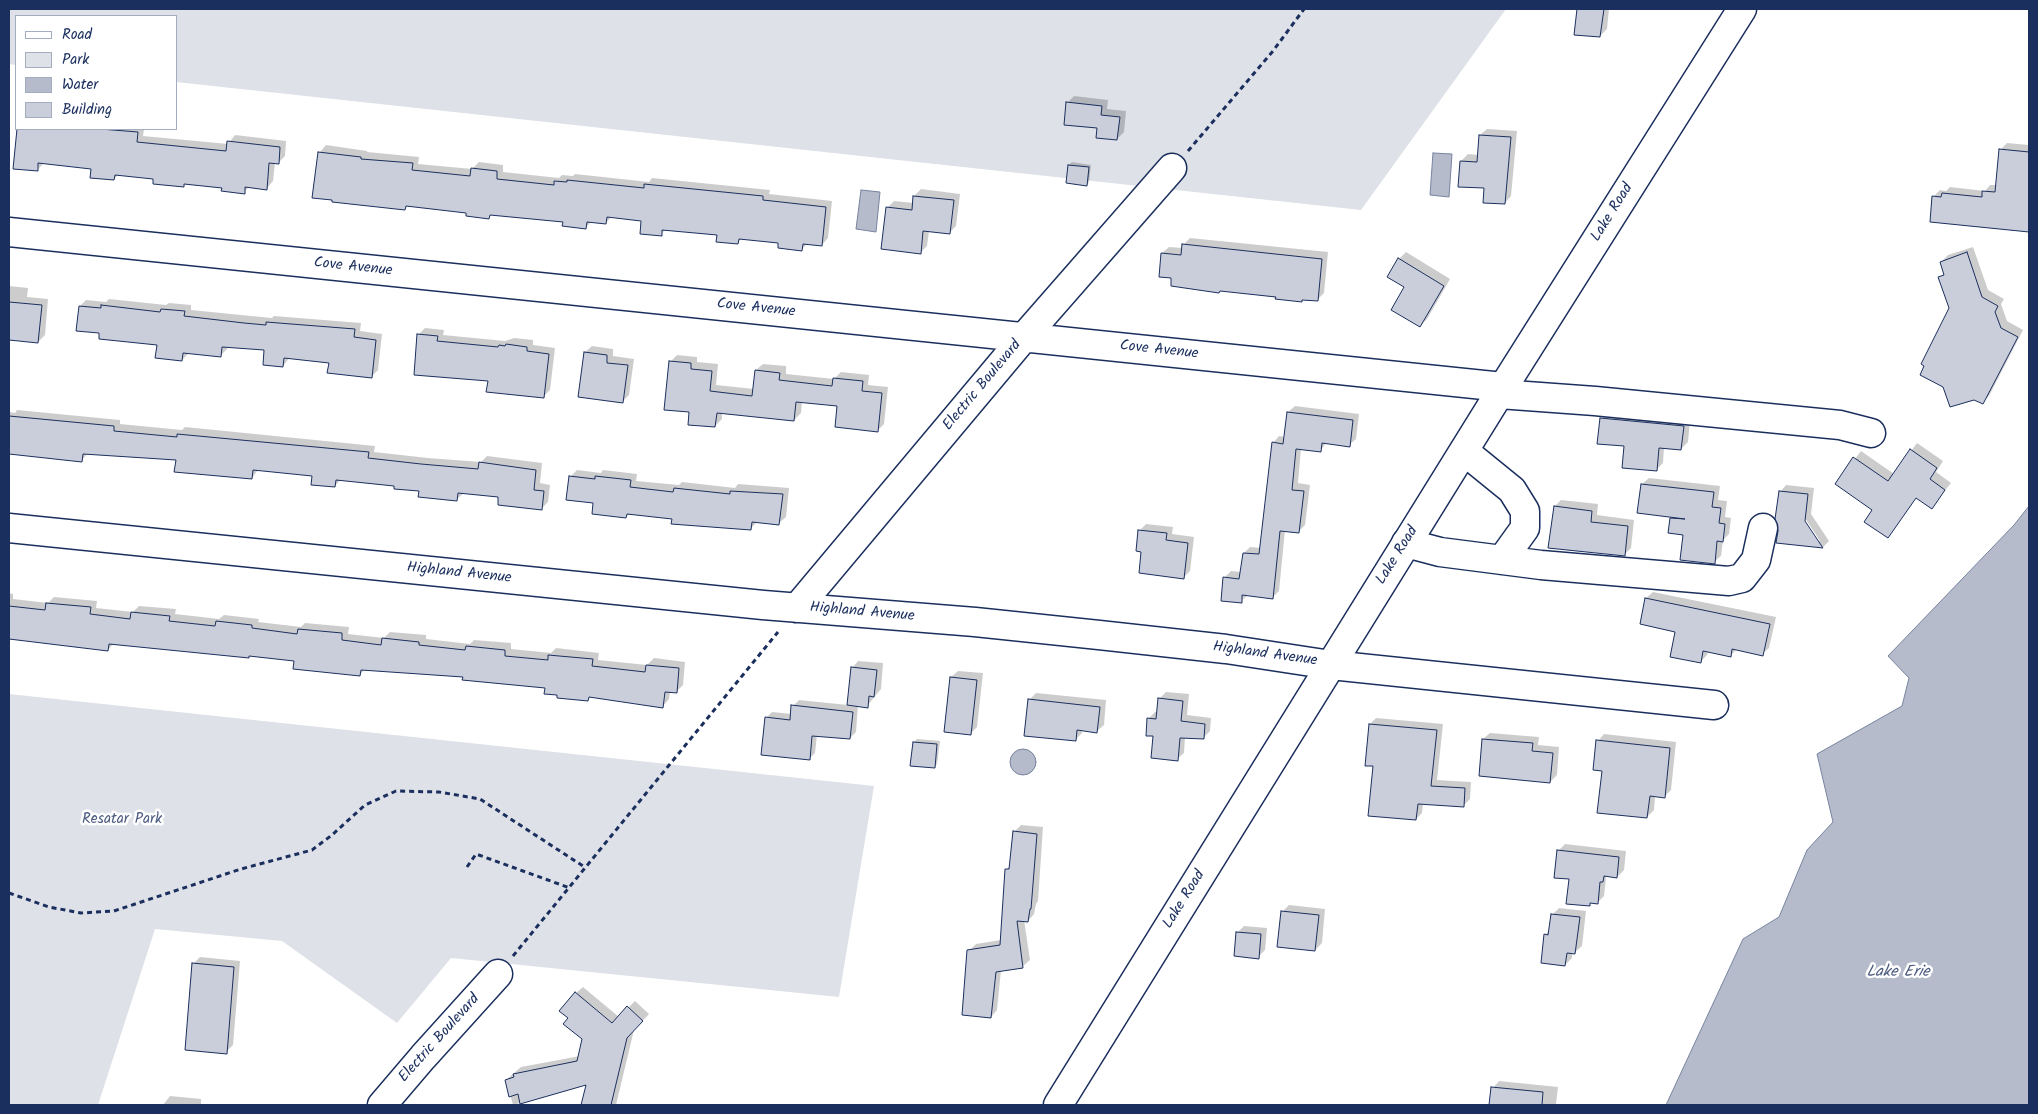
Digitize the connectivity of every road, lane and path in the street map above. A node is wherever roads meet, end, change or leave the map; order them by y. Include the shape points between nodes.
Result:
1 (1304, 9) edge
2 (1742, 9) edge
3 (1172, 168) joint
4 (9, 232) edge
5 (1025, 336) junction
6 (1501, 391) junction
7 (1871, 433) dead end
8 (1464, 451) junction
9 (9, 528) edge
10 (1763, 528) dead end
11 (1406, 543) junction
12 (1502, 560) junction
13 (797, 608) junction
14 (1331, 664) junction
15 (1714, 705) dead end
16 (467, 867) dead end
17 (586, 868) junction
18 (570, 888) junction
19 (9, 893) edge
20 (498, 974) joint
21 (382, 1105) edge
22 (1058, 1105) edge

1 - 3 path via 1273,51
2 - 6 street, Lake Road
3 - 5 street, Electric Boulevard
4 - 5 street, Cove Avenue
5 - 6 street, Cove Avenue
5 - 13 street, Electric Boulevard
6 - 7 street, Cove Avenue via 1840,425
6 - 8 street, Lake Road
8 - 11 street, Lake Road
8 - 12 street via 1512,490 1525,511 1526,528
9 - 13 street, Highland Avenue
10 - 12 street via 1756,560 1742,578 1728,581
11 - 12 street via 1440,552
11 - 14 street, Lake Road
13 - 14 street, Highland Avenue via 1142,639
13 - 17 path
14 - 15 street, Highland Avenue
14 - 22 street, Lake Road
16 - 18 path via 476,854
17 - 18 path
17 - 19 path via 480,799 439,792 396,791 365,805 312,850 241,869 114,911 81,913 49,908
18 - 20 path
20 - 21 street, Electric Boulevard

